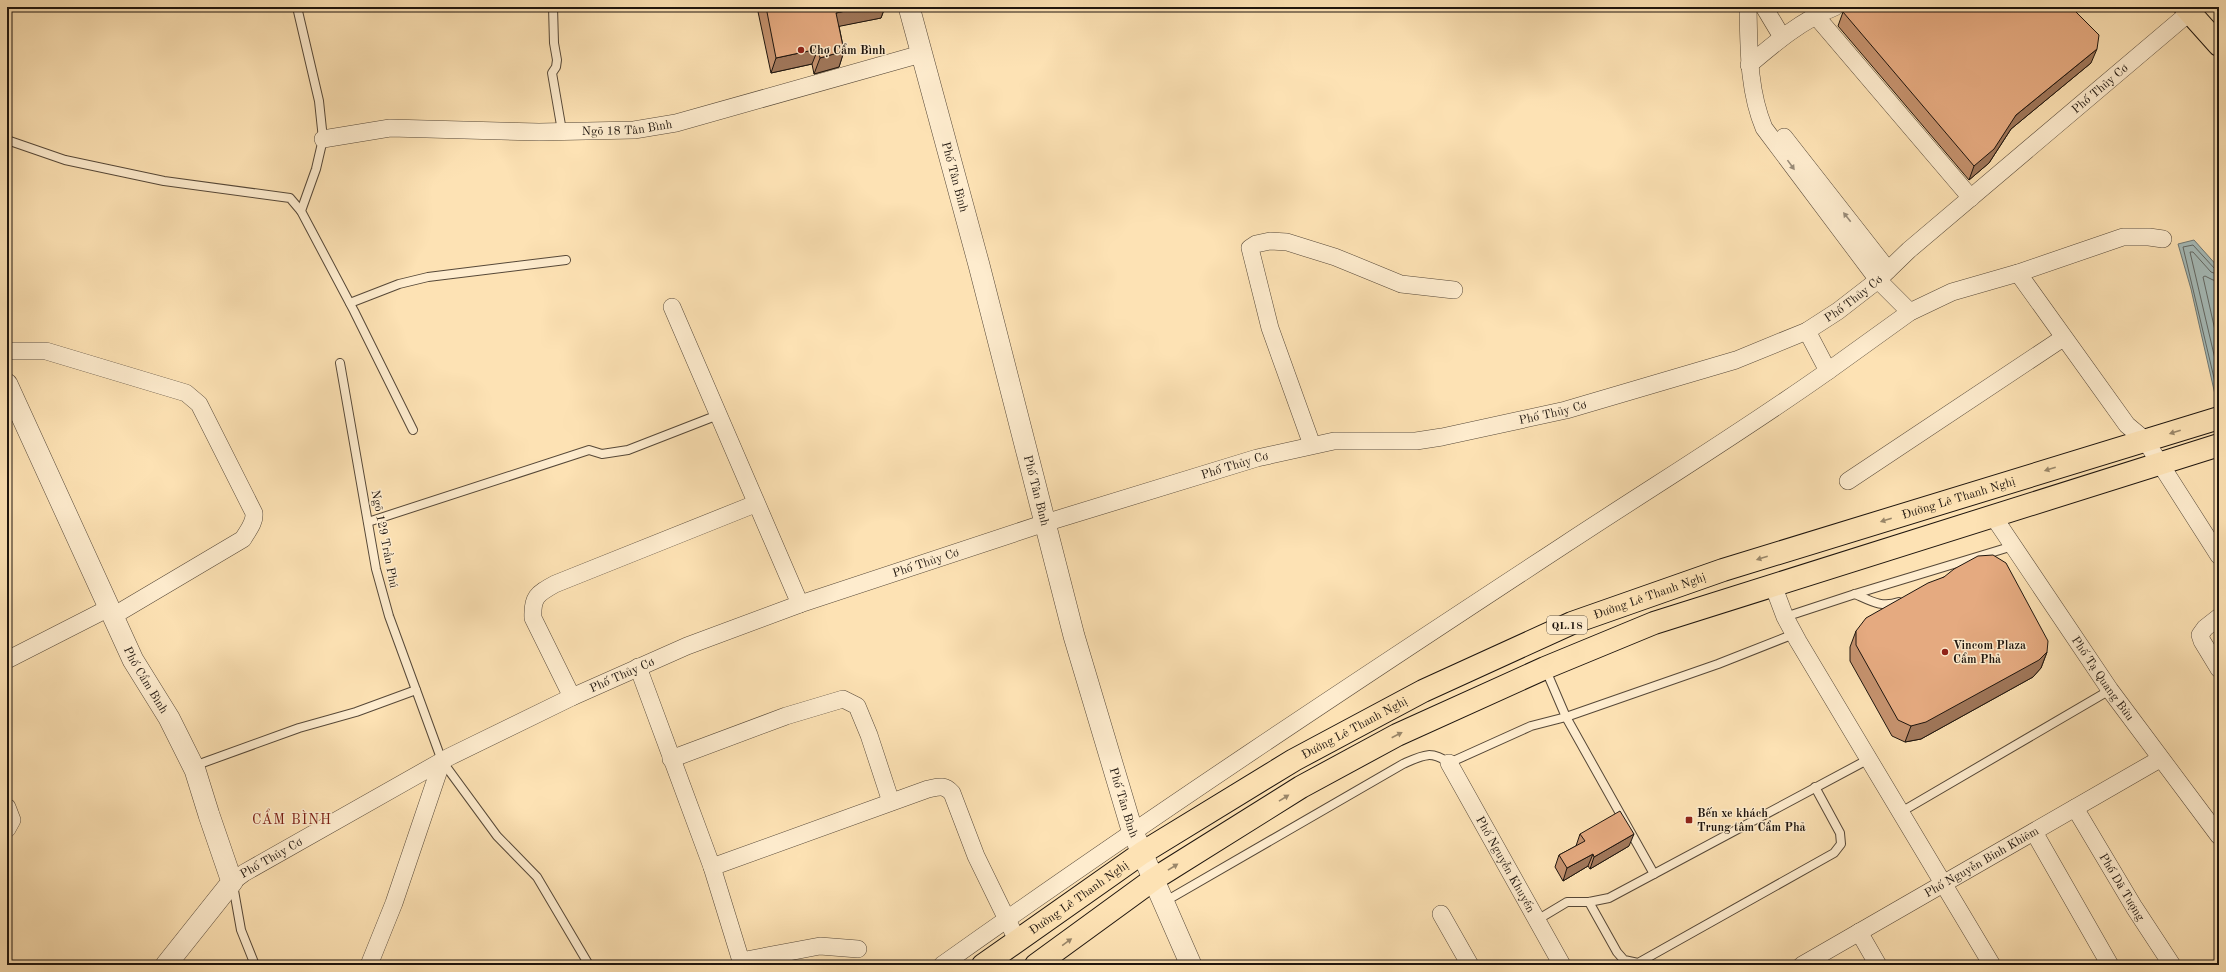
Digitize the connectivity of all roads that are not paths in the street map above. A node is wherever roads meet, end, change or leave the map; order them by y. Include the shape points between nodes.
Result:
1 (297, 7) edge
2 (553, 7) edge
3 (909, 7) edge
4 (1748, 7) edge
5 (1764, 7) edge
6 (1835, 7) edge
7 (2188, 10) edge
8 (1815, 15) junction
9 (1782, 37) junction
10 (2219, 45) edge
11 (921, 54) junction
12 (1749, 65) junction
13 (562, 131) junction
14 (323, 139) junction
15 (7, 140) edge
16 (1971, 198) junction
17 (301, 211) junction
18 (2163, 239) dead end
19 (566, 260) dead end
20 (2018, 273) junction
21 (1883, 275) junction
22 (1454, 290) dead end
23 (350, 303) junction
24 (672, 307) dead end
25 (1910, 312) junction
26 (1807, 331) junction
27 (2063, 338) junction
28 (7, 350) edge
29 (340, 363) dead end
30 (1828, 371) junction
31 (8, 389) edge
32 (718, 415) junction
33 (2216, 419) edge
34 (412, 430) dead end
35 (2145, 440) junction
36 (1312, 445) junction
37 (2219, 445) edge
38 (2160, 462) junction
39 (1848, 481) dead end
40 (755, 504) junction
41 (1993, 516) junction
42 (368, 522) junction
43 (1045, 523) junction
44 (2013, 546) junction
45 (2219, 556) edge
46 (1951, 565) junction
47 (1946, 577) edge
48 (1773, 585) junction
49 (1855, 594) junction
50 (1909, 598) edge
51 (800, 604) junction
52 (111, 612) junction
53 (1785, 617) junction
54 (2219, 618) edge
55 (1794, 634) junction
56 (1530, 642) junction
57 (7, 660) edge
58 (638, 668) junction
59 (1545, 668) junction
60 (2219, 669) edge
61 (416, 690) junction
62 (2110, 690) junction
63 (572, 697) junction
64 (1566, 716) junction
65 (671, 759) junction
66 (1869, 759) junction
67 (2160, 759) junction
68 (442, 761) junction
69 (1449, 763) junction
70 (194, 766) junction
71 (1815, 787) junction
72 (891, 802) junction
73 (7, 807) edge
74 (2075, 808) junction
75 (1901, 812) junction
76 (7, 829) edge
77 (1132, 830) junction
78 (2034, 832) junction
79 (2219, 836) edge
80 (1142, 853) junction
81 (712, 867) junction
82 (1654, 874) junction
83 (1154, 879) junction
84 (232, 882) junction
85 (1944, 883) junction
86 (1164, 902) junction
87 (1589, 902) junction
88 (1441, 914) dead end
89 (1007, 918) junction
90 (1537, 920) junction
91 (1859, 932) junction
92 (1017, 940) junction
93 (858, 949) dead end
94 (738, 963) edge
95 (166, 965) edge
96 (255, 965) edge
97 (369, 965) edge
98 (589, 965) edge
99 (942, 965) edge
100 (983, 965) edge
101 (1036, 965) edge
102 (1191, 965) edge
103 (1470, 965) edge
104 (1562, 965) edge
105 (1802, 965) edge
106 (1878, 965) edge
107 (1992, 965) edge
108 (2110, 965) edge
109 (2172, 965) edge

1 - 14 lane via 318,101
2 - 13 lane via 557,60 552,72
3 - 11 street, Phố Tân Bình
4 - 12 street
5 - 9 street
6 - 8 street
7 - 10 main road
7 - 16 street, Phố Thủy Cơ
8 - 9 street
8 - 16 street
9 - 12 street
11 - 13 street, Ngõ 18 Tân Bình via 676,122 634,130
11 - 43 street, Phố Tân Bình via 979,265
12 - 21 street via 1756,109 1764,128
13 - 14 street, Ngõ 18 Tân Bình via 390,128
14 - 17 lane via 316,169
15 - 17 lane via 65,160 164,181 290,198
16 - 21 street, Phố Thủy Cơ
17 - 23 lane
18 - 20 street via 2122,237
19 - 23 lane via 428,278 399,284
20 - 25 street via 1952,292
20 - 27 street
21 - 25 street
21 - 26 street, Phố Thủy Cơ via 1838,311
22 - 36 street via 1401,284 1287,242 1270,241 1250,248 1270,328
23 - 34 lane
24 - 32 street
25 - 30 street
26 - 30 street
26 - 36 street, Phố Thủy Cơ via 1736,360 1566,410 1416,441 1350,440
27 - 35 street via 2127,425
27 - 39 street
28 - 52 street via 46,351 192,396 199,404 254,513 252,525 243,539
29 - 42 lane, Ngõ 129 Trần Phú
30 - 77 street via 1771,411 1566,543
31 - 52 street, Phố Cẩm Bình
32 - 40 street
32 - 42 lane via 628,450 602,454 589,450
33 -> 35 main road, Đường Lê Thanh Nghị / QL.18
35 - 38 street
35 -> 56 main road, Đường Lê Thanh Nghị / QL.18 via 1723,570 1572,623
36 - 43 street, Phố Thủy Cơ via 1257,458
37 - 38 main road, QL.18
38 - 41 main road, QL.18
38 - 45 street
40 - 51 street
40 - 63 street via 554,584 538,593 532,605 533,618
41 - 44 street, Phố Tạ Quang Bửu
41 - 48 main road, QL.18
42 - 61 lane, Ngõ 129 Trần Phú via 376,569 389,616
43 - 51 street, Phố Thủy Cơ
43 - 77 street, Phố Tân Bình via 1074,636
44 - 46 lane
44 - 62 street, Phố Tạ Quang Bửu
46 - 47 lane
46 - 49 lane
48 - 53 street
48 - 59 main road, QL.18 via 1654,623
49 - 50 lane via 1878,605 1890,605
49 - 53 lane
51 - 58 street, Phố Thủy Cơ via 687,646
52 - 57 street
52 - 70 street, Phố Cẩm Bình via 133,660 169,718
53 - 55 street
54 - 60 street via 2200,634
55 - 64 lane via 1718,664
55 - 66 street
56 - 59 main road
56 - 80 main road, Đường Lê Thanh Nghị / QL.18 via 1423,691 1294,760
58 - 63 street, Phố Thủy Cơ
58 - 65 street
59 - 64 lane
83 -> 59 main road, QL.18 via 1301,788 1397,735
61 - 68 lane, Ngõ 129 Trần Phú
61 - 70 lane
62 - 67 street, Phố Tạ Quang Bửu
62 - 75 lane
63 - 68 street, Phố Thủy Cơ
64 - 69 lane via 1531,726
64 - 82 lane
65 - 72 street via 786,716 843,699 857,706
65 - 81 street
66 - 71 lane
66 - 75 street
67 - 74 street, Phố Nguyễn Bỉnh Khiêm
67 - 79 street, Phố Tạ Quang Bửu
68 - 84 street, Phố Thủy Cơ
68 - 97 street via 394,903
68 - 98 lane, Ngõ 129 Trần Phú via 497,836 537,877
69 - 86 lane via 1431,754 1420,756
69 - 90 street, Phố Nguyễn Khuyến
70 - 84 street, Phố Cẩm Bình
71 - 82 lane
71 - 87 lane via 1840,834 1841,844 1834,853 1638,963 1624,960 1617,952
72 - 81 street
72 - 89 street via 928,789 947,787 957,803 976,856
73 - 76 street via 12,820
74 - 78 street, Phố Nguyễn Bỉnh Khiêm
74 - 109 street, Phố Dã Tượng
75 - 85 street
77 - 80 street, Phố Tân Bình
77 - 89 street
78 - 85 street, Phố Nguyễn Bỉnh Khiêm
78 - 108 street
80 - 83 street, Phố Tân Bình
80 - 92 main road, Đường Lê Thanh Nghị / QL.18
81 - 94 street
82 - 87 lane via 1609,898
83 - 86 street, Phố Tân Bình
101 -> 83 main road, QL.18
84 - 95 street
84 - 96 lane via 241,930
85 - 91 street, Phố Nguyễn Bỉnh Khiêm
85 - 107 street
86 - 102 street, Phố Tân Bình
87 - 90 lane via 1567,902
88 - 103 street
89 - 92 street
89 - 99 street
90 - 104 street, Phố Nguyễn Khuyến
91 - 105 street, Phố Nguyễn Bỉnh Khiêm
91 - 106 street
92 - 100 main road, Đường Lê Thanh Nghị / QL.18
93 - 94 street via 820,946

